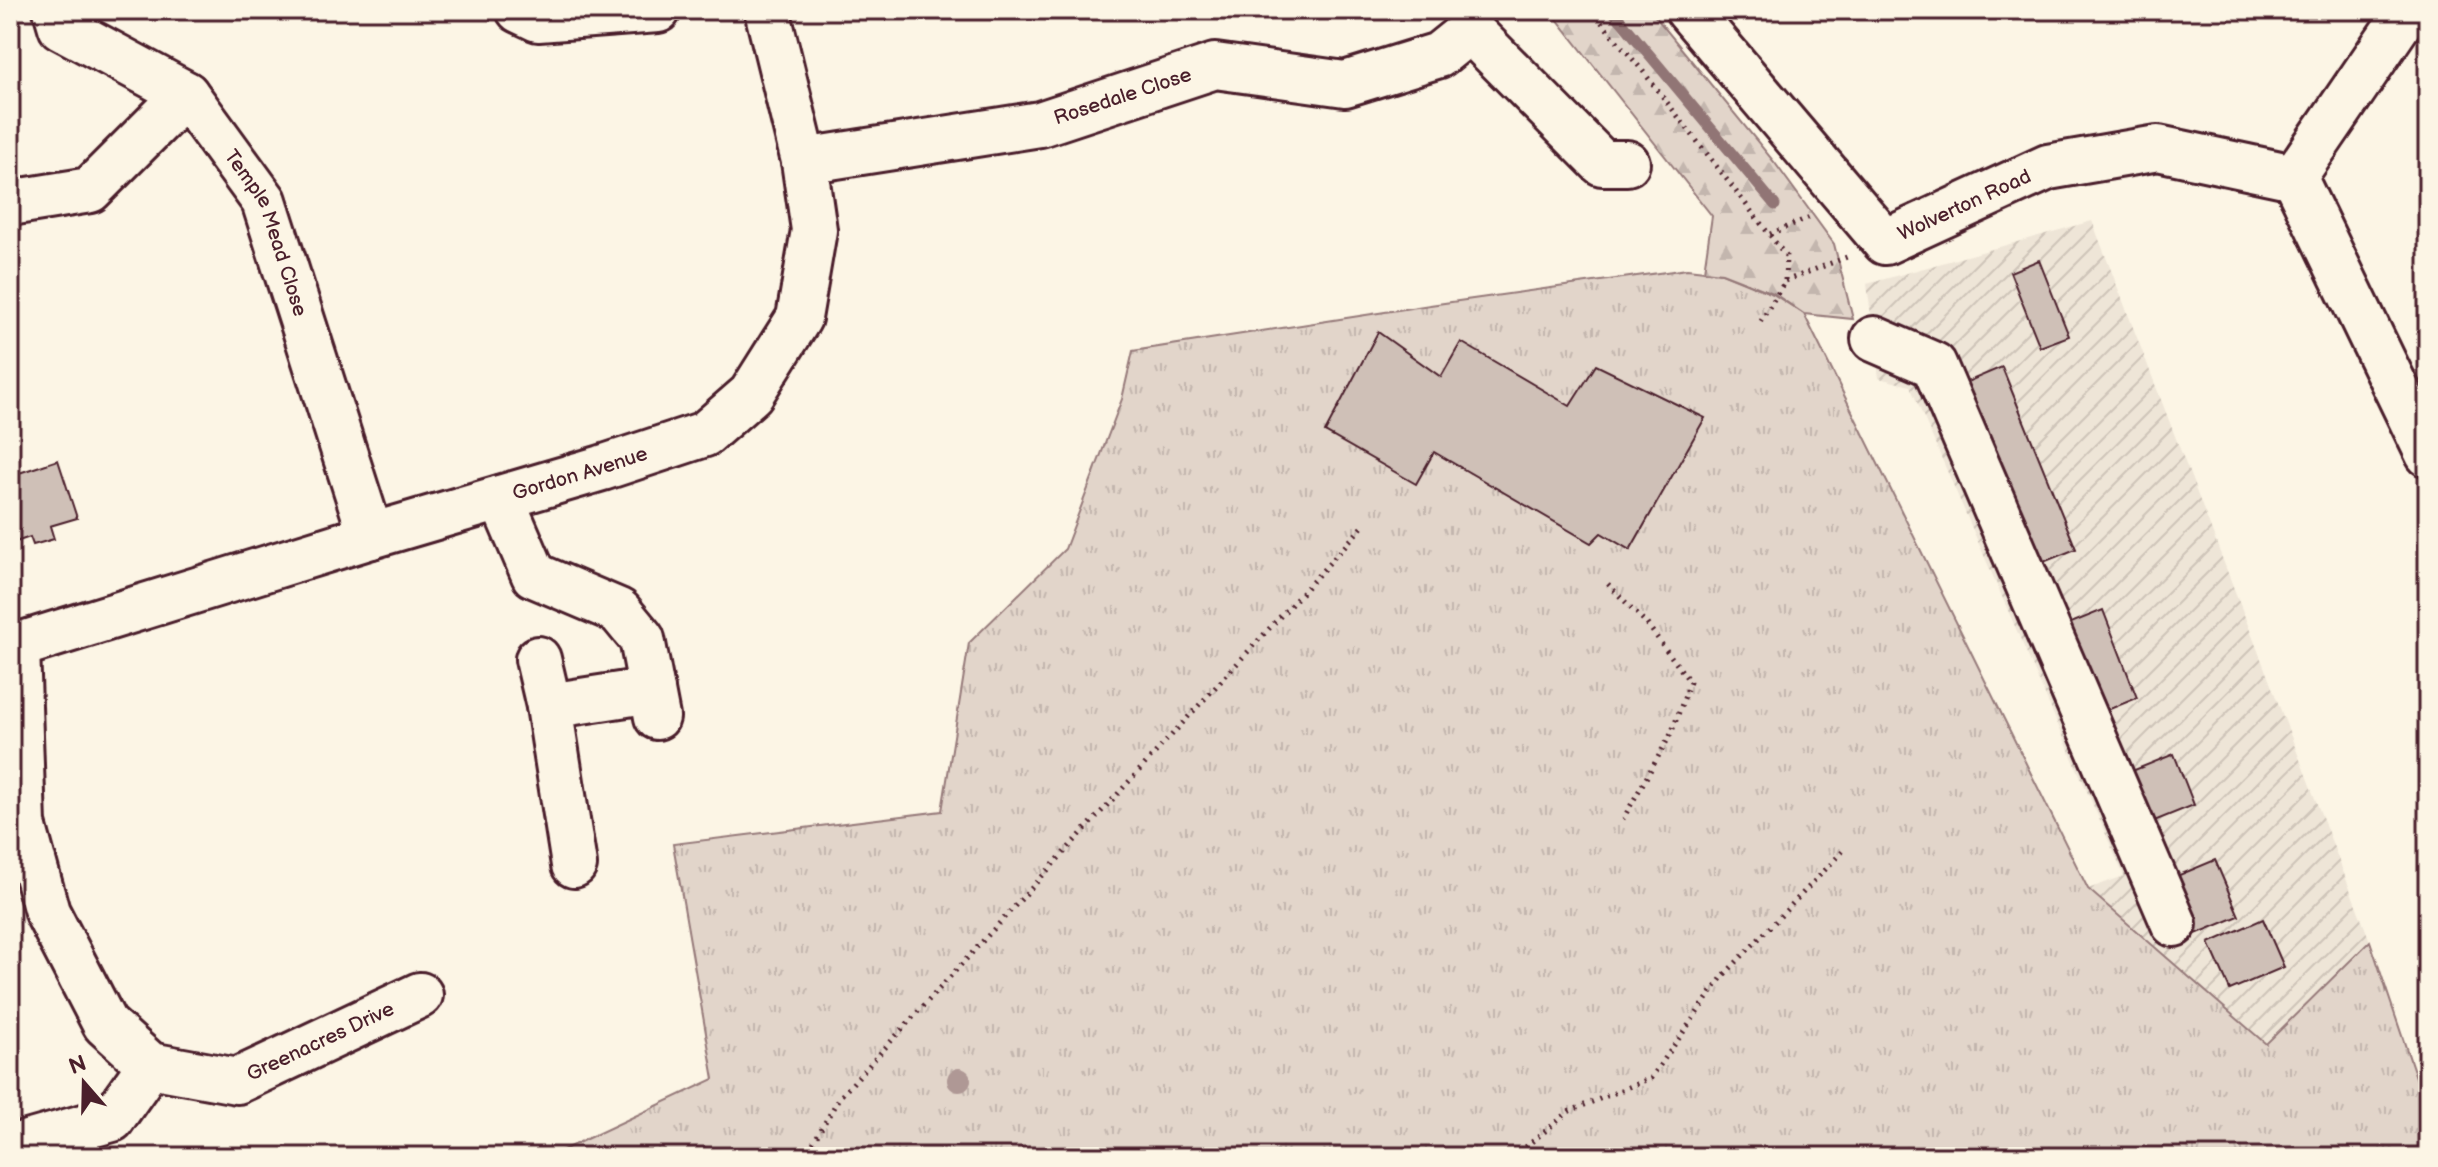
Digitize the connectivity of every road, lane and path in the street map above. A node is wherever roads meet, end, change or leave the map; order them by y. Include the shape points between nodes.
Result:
1 (56, 10) edge
2 (519, 10) edge
3 (658, 10) edge
4 (767, 10) edge
5 (1591, 10) edge
6 (1688, 10) edge
7 (2408, 10) edge
8 (186, 94) junction
9 (804, 161) junction
10 (1627, 163) dead end
11 (2294, 177) junction
12 (10, 203) edge
13 (1885, 242) junction
14 (1785, 281) junction
15 (1761, 321) dead end
16 (1874, 339) dead end
17 (2428, 454) edge
18 (501, 498) junction
19 (1365, 524) dead end
20 (371, 536) junction
21 (1608, 584) dead end
22 (13, 648) edge
23 (538, 659) dead end
24 (549, 706) junction
25 (1623, 819) dead end
26 (1845, 849) dead end
27 (574, 865) dead end
28 (28, 918) edge
29 (2174, 924) dead end
30 (420, 995) dead end
31 (150, 1065) junction
32 (10, 1148) edge
33 (805, 1157) edge
34 (1513, 1157) edge

1 - 8 street, Temple Mead Close via 61,27
2 - 3 street via 538,19
4 - 9 street, Gordon Avenue
5 - 14 path via 1786,256
6 - 13 street, Wolverton Road
7 - 11 street
8 - 12 street via 90,190
8 - 20 street, Temple Mead Close via 264,201
9 - 10 street, Rosedale Close via 1040,124 1215,66 1345,84 1439,55 1470,30 1602,163
9 - 18 street, Gordon Avenue via 814,230 799,318 751,394 705,434
11 - 13 street, Wolverton Road via 2158,148 2048,167
11 - 17 street
13 - 14 path
14 - 15 path
16 - 29 street via 1934,365
18 - 20 street, Gordon Avenue
18 - 24 street via 534,575 619,611 642,639 654,703
19 - 33 path via 839,1098
20 - 22 street, Gordon Avenue
21 - 25 path via 1647,624 1690,682 1671,734
22 - 28 street
23 - 24 street
24 - 27 street
26 - 34 path via 1723,976 1651,1078 1570,1111
28 - 31 street via 105,1024
30 - 31 street, Greenacres Drive via 237,1081
31 - 32 street via 112,1119

